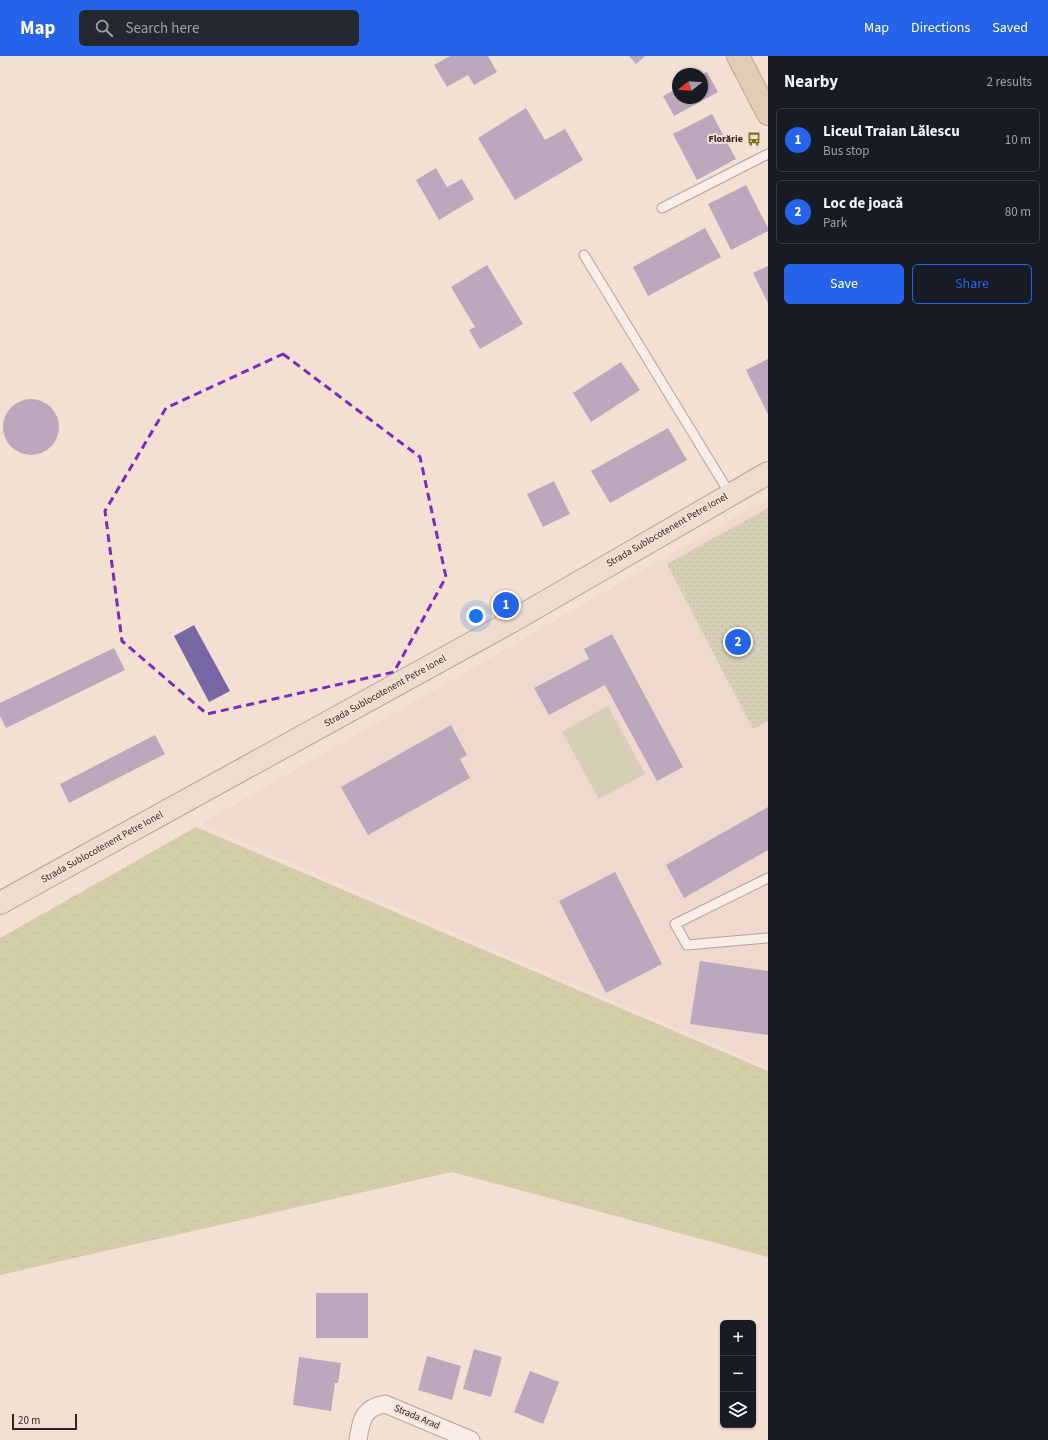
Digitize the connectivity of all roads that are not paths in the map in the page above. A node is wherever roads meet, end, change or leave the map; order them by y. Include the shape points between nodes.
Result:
1 (738, 56) edge
2 (768, 114) edge
3 (768, 154) edge
4 (662, 208) dead end
5 (584, 255) dead end
6 (768, 473) edge
7 (730, 494) junction
8 (768, 878) edge
9 (0, 903) edge
10 (768, 938) edge
11 (358, 1440) edge
12 (471, 1440) edge

1 - 2 main road
3 - 4 lane
5 - 7 lane
6 - 7 main road, Strada Sublocotenent Petre Ionel
7 - 9 main road, Strada Sublocotenent Petre Ionel via 514,620
8 - 10 lane via 675,924 687,945
11 - 12 street, Strada Arad via 366,1412 373,1406 385,1404

